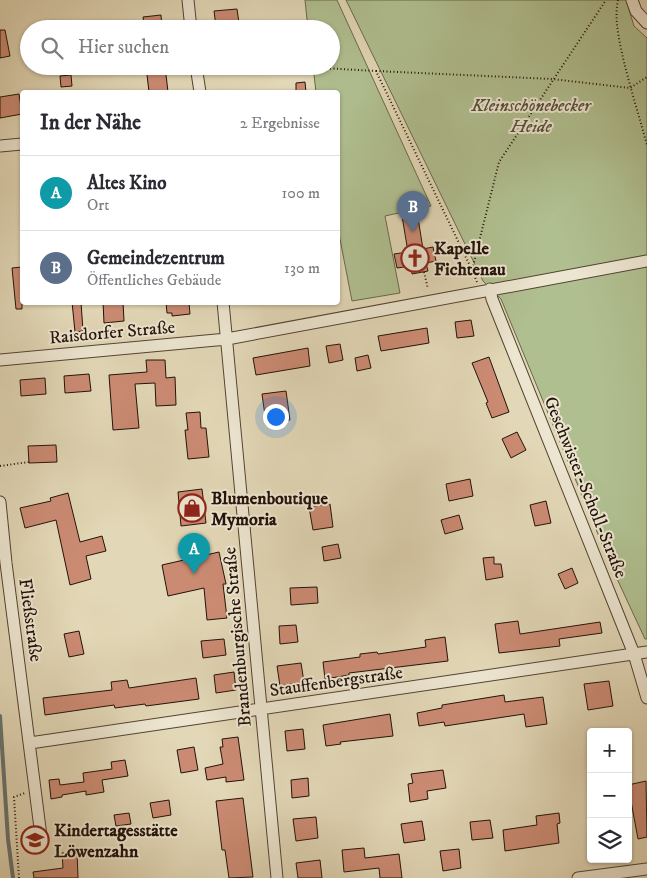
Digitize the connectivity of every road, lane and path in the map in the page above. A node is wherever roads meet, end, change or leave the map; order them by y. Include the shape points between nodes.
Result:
1 (188, 0) edge
2 (606, 0) edge
3 (618, 0) edge
4 (632, 0) edge
5 (191, 20) edge
6 (647, 23) edge
7 (340, 69) edge
8 (376, 71) junction
9 (197, 75) edge
10 (647, 77) edge
11 (552, 79) junction
12 (630, 88) junction
13 (200, 90) edge
14 (20, 144) edge
15 (647, 144) edge
16 (0, 146) edge
17 (647, 261) edge
18 (472, 270) junction
19 (424, 272) dead end
20 (485, 290) junction
21 (430, 301) junction
22 (223, 305) edge
23 (227, 339) junction
24 (0, 360) edge
25 (29, 462) dead end
26 (0, 466) edge
27 (0, 502) edge
28 (647, 652) edge
29 (634, 654) junction
30 (647, 698) edge
31 (261, 710) junction
32 (30, 744) junction
33 (36, 787) junction
34 (41, 836) dead end
35 (647, 869) edge
36 (19, 878) edge
37 (277, 878) edge
38 (578, 878) edge

1 - 5 street
2 - 11 path
3 - 12 path via 617,30
4 - 6 street via 636,11
7 - 8 path
8 - 11 path
8 - 18 path
9 - 13 street
10 - 12 path
11 - 12 path
11 - 18 path via 499,162
12 - 15 path
14 - 16 street
17 - 20 street, Raisdorfer Straße
18 - 20 path
19 - 21 path
20 - 21 street, Raisdorfer Straße
20 - 29 street, Geschwister-Scholl-Straße via 492,300
21 - 23 street, Raisdorfer Straße
22 - 23 street, Brandenburgische Straße
23 - 24 street, Raisdorfer Straße
23 - 31 street, Brandenburgische Straße
25 - 26 path
27 - 32 street, Fließstraße
28 - 29 street, Stauffenbergstraße
29 - 30 street, Geschwister-Scholl-Straße
29 - 31 street, Stauffenbergstraße
31 - 32 street, Stauffenbergstraße
31 - 37 street, Brandenburgische Straße
32 - 33 street, Fließstraße
33 - 34 street, Fließstraße
33 - 36 path via 14,797
35 - 38 street

